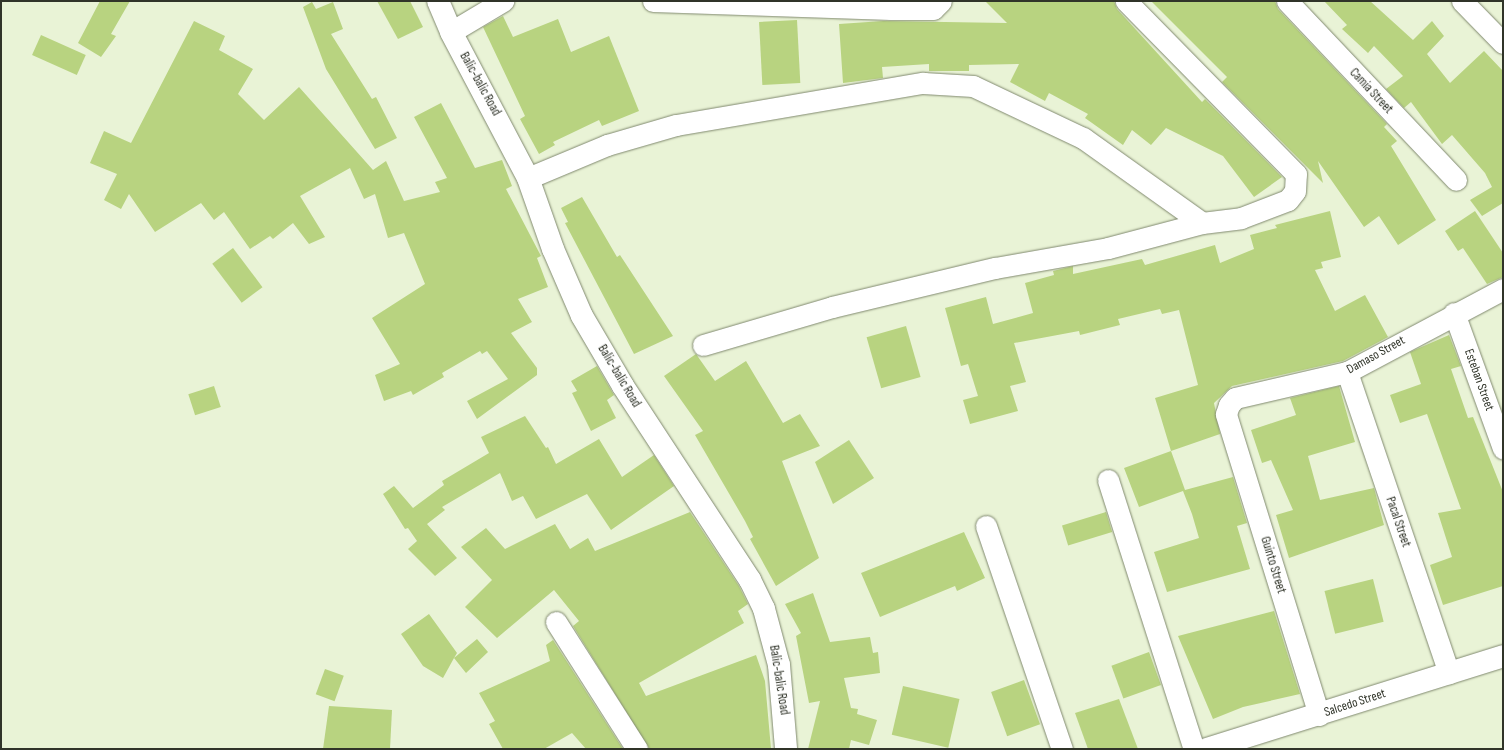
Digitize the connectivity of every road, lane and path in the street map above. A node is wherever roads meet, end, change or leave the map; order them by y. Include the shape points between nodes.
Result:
1 (438, 1) edge
2 (653, 1) edge
3 (941, 1) edge
4 (1126, 1) edge
5 (1287, 1) edge
6 (1462, 1) edge
7 (768, 2) edge
8 (493, 5) edge
9 (451, 32) junction
10 (1503, 43) edge
11 (528, 178) junction
12 (1456, 180) dead end
13 (1202, 223) junction
14 (1503, 290) edge
15 (1454, 313) junction
16 (703, 345) dead end
17 (1347, 372) junction
18 (1226, 414) joint
19 (1503, 448) edge
20 (1108, 480) dead end
21 (986, 526) dead end
22 (556, 622) dead end
23 (1503, 656) edge
24 (1449, 673) junction
25 (1319, 715) junction
26 (637, 749) edge
27 (786, 749) edge
28 (1062, 749) edge
29 (1194, 749) edge
30 (1207, 749) edge

1 - 9 main road, Balic-balic Road
2 - 7 street
3 - 7 street via 933,9
4 - 13 street via 1296,174 1295,191 1288,200 1241,218
5 - 12 street, Camia Street
6 - 10 street
8 - 9 street
9 - 11 main road, Balic-balic Road
11 - 13 street via 607,145 676,125 923,83 973,86 1083,138
11 - 27 main road, Balic-balic Road via 553,249 582,316 623,386 750,580 764,609 779,665
13 - 16 street via 1108,248 995,268 832,307
14 - 15 street, Damaso Street
15 - 17 street, Damaso Street
15 - 19 street, Esteban Street
17 - 18 street, Damaso Street via 1234,398
17 - 24 street, Pacal Street
18 - 25 street, Guinto Street
20 - 29 street
21 - 28 street
22 - 26 street
23 - 24 main road, Salcedo Street
24 - 25 main road, Salcedo Street
25 - 30 main road, Salcedo Street

